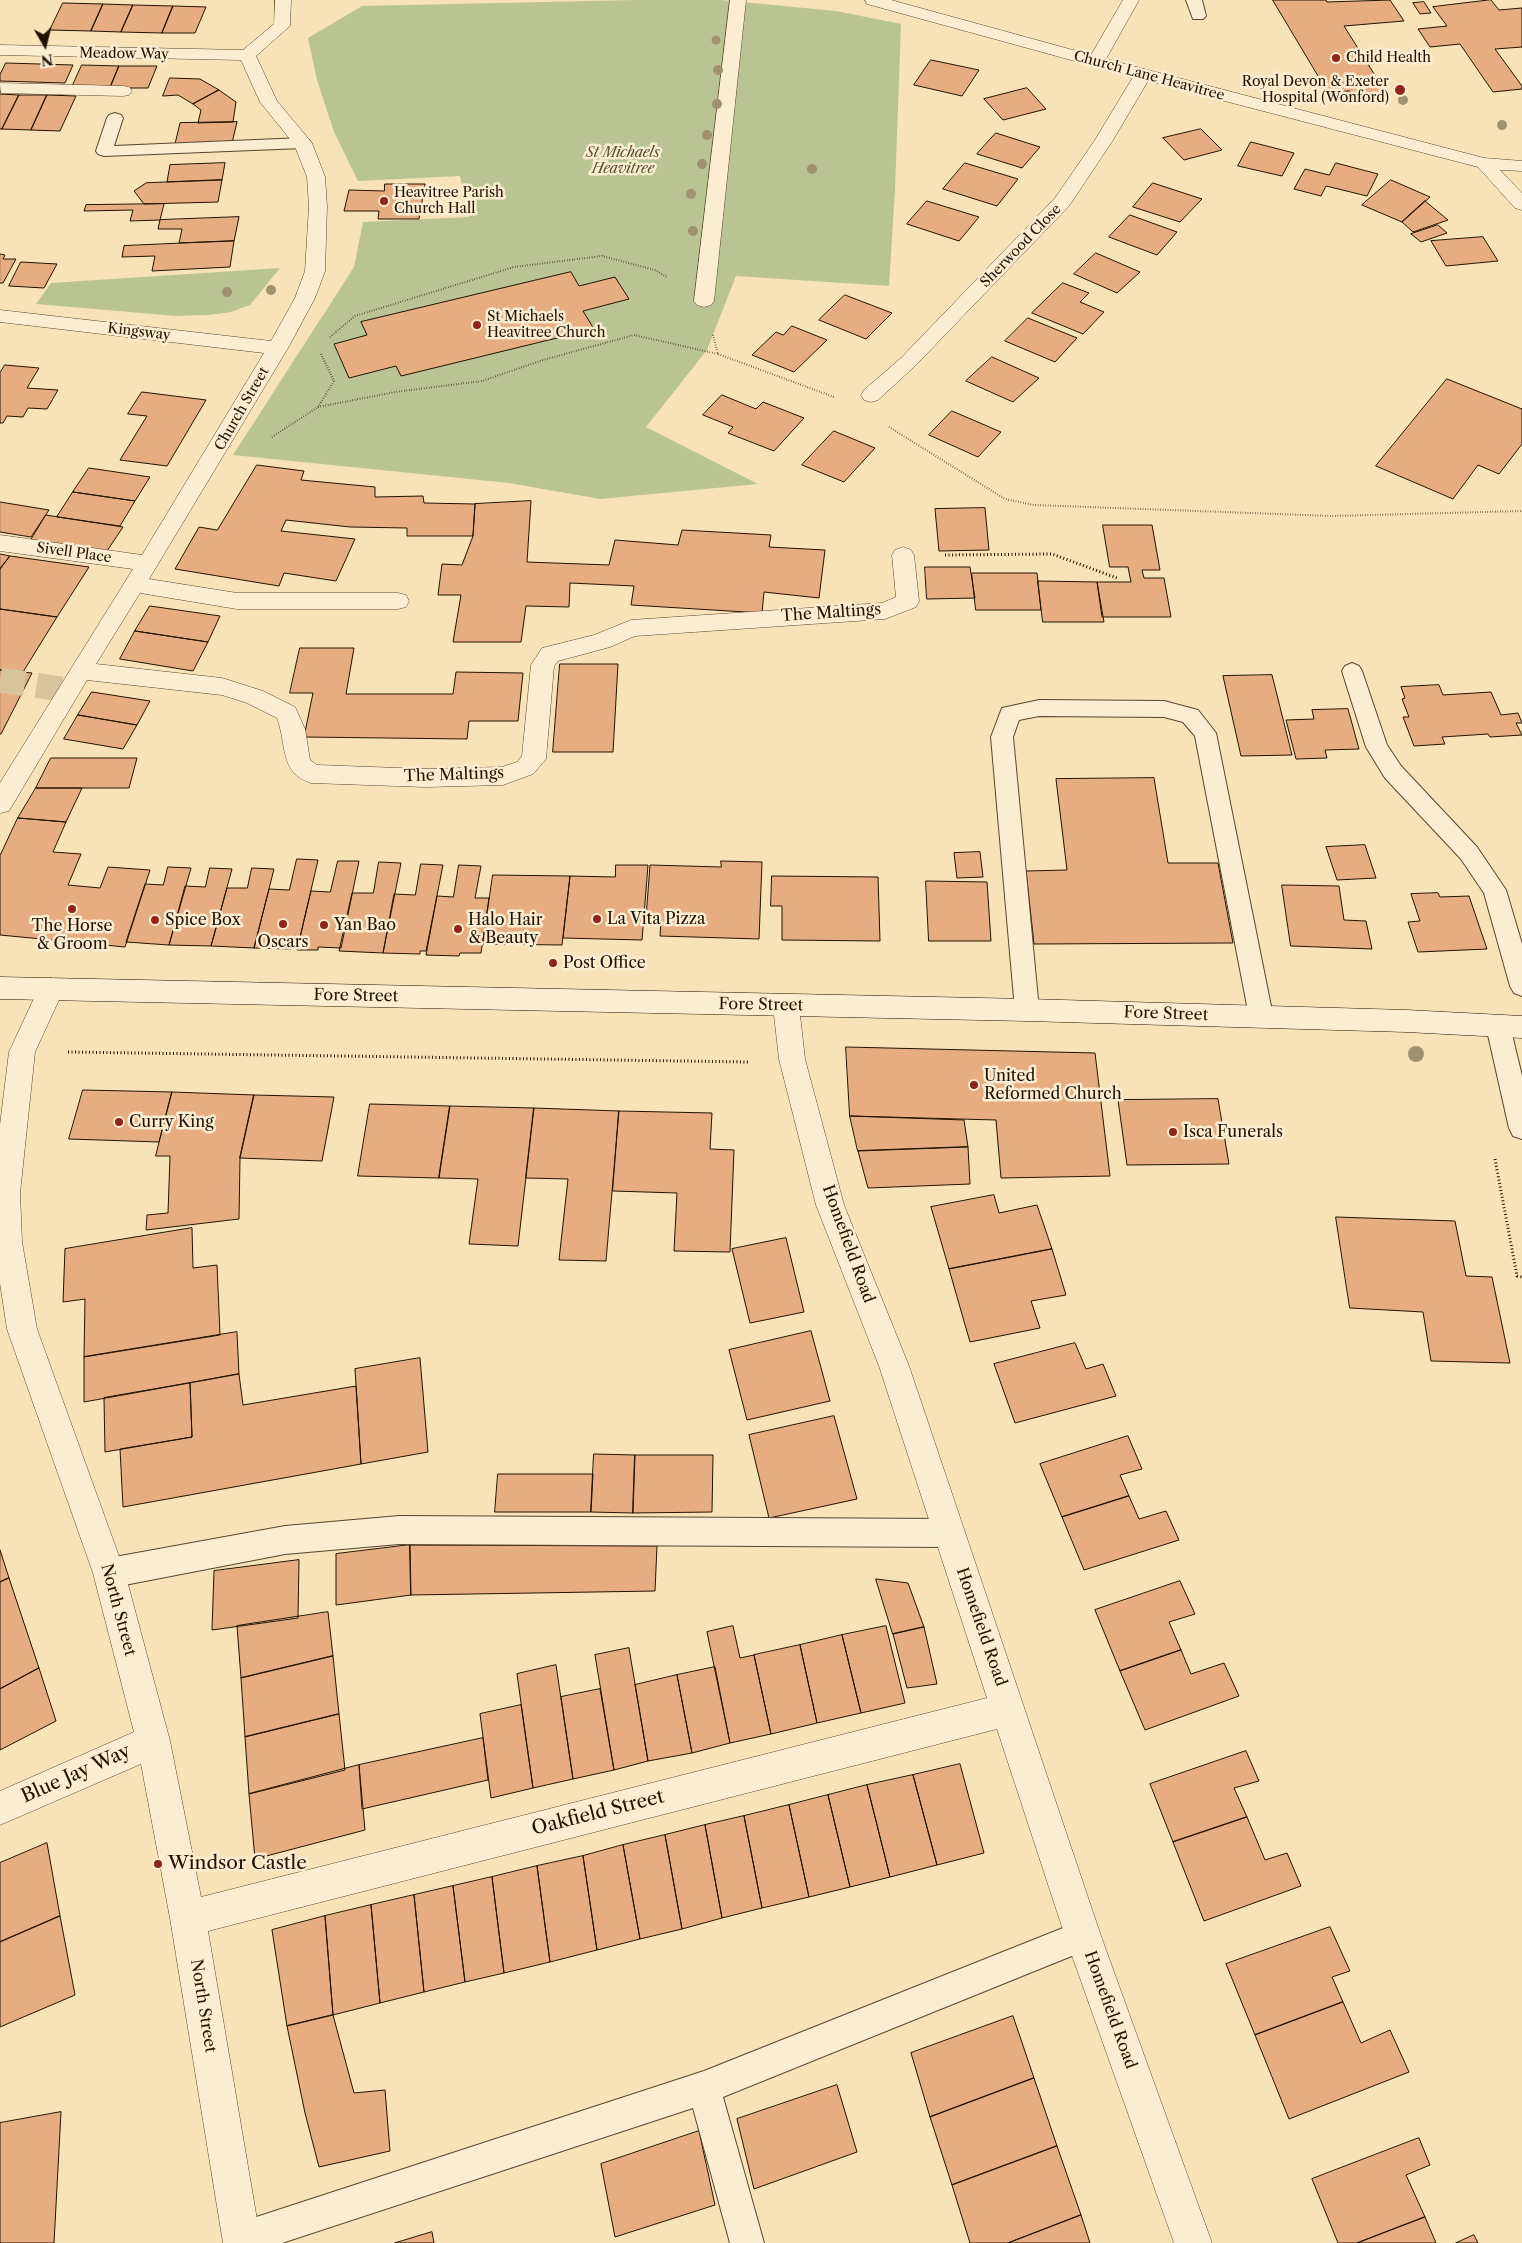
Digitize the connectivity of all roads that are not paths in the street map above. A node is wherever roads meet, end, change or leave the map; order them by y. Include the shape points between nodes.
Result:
1 (283, 0) edge
2 (738, 0) edge
3 (873, 0) edge
4 (1132, 0) edge
5 (1194, 0) edge
6 (1198, 16) dead end
7 (0, 50) edge
8 (82, 53) junction
9 (247, 55) junction
10 (1096, 62) junction
11 (1143, 74) junction
12 (1, 88) edge
13 (66, 90) junction
14 (123, 91) dead end
15 (115, 118) dead end
16 (303, 143) junction
17 (1484, 163) junction
18 (1522, 166) edge
19 (1522, 204) edge
20 (704, 302) road end
21 (0, 316) edge
22 (278, 348) junction
23 (871, 395) road end
24 (0, 543) edge
25 (903, 555) road end
26 (148, 563) junction
27 (135, 584) junction
28 (398, 601) dead end
29 (1352, 670) dead end
30 (73, 680) junction
31 (0, 804) edge
32 (1522, 986) edge
33 (0, 988) edge
34 (51, 990) junction
35 (786, 1006) junction
36 (1027, 1010) junction
37 (1261, 1016) junction
38 (1510, 1027) edge
39 (1522, 1128) edge
40 (948, 1533) junction
41 (109, 1573) junction
42 (1009, 1709) junction
43 (153, 1741) junction
44 (0, 1808) edge
45 (188, 1918) junction
46 (1084, 1936) junction
47 (704, 2088) junction
48 (242, 2241) edge
49 (747, 2243) edge
50 (1194, 2243) edge

1 - 9 street via 282,26
2 - 20 street
3 - 10 street, Church Lane Heavitree
4 - 10 street
5 - 6 lane
7 - 8 street, Meadow Way
8 - 9 street, Meadow Way
8 - 13 street
9 - 16 street, Church Street via 269,102
10 - 11 street, Church Lane Heavitree
11 - 17 street, Church Lane Heavitree
11 - 23 street, Sherwood Close via 1062,202 908,362
12 - 13 street
13 - 14 street
15 - 16 lane via 104,151
16 - 22 street, Church Street via 316,177 315,271 305,298
17 - 18 street, Church Lane Heavitree
17 - 19 street
21 - 22 street, Kingsway
22 - 26 street, Church Street
24 - 26 street, Sivell Place
25 - 30 street, The Maltings via 908,601 885,611 631,628 591,646 550,654 543,665 534,759 525,768 503,776 426,778 311,774 299,764 287,714 255,697 222,687
26 - 27 street, Church Street
27 - 28 street via 237,601
27 - 30 street, Church Street
29 - 32 lane via 1377,747 1393,772 1470,853 1495,890
30 - 31 street, Church Street
33 - 34 street, Fore Street
34 - 35 street, Fore Street
34 - 41 street, North Street via 22,1052 6,1193 8,1242 22,1329
35 - 36 street, Fore Street
35 - 40 street, Homefield Road via 792,1059 830,1205 894,1366
36 - 37 street, Fore Street
36 - 37 lane via 1002,737 1010,714 1039,708 1164,709 1190,716 1205,734
37 - 38 street, Fore Street
38 - 39 lane
40 - 41 lane via 399,1530 285,1540
40 - 42 street, Homefield Road
41 - 43 street, North Street
42 - 45 street, Oakfield Street
42 - 46 street, Homefield Road
43 - 44 street, Blue Jay Way
43 - 45 street, North Street
45 - 48 street, North Street
46 - 47 lane
46 - 50 street, Homefield Road
47 - 48 lane
47 - 49 lane

